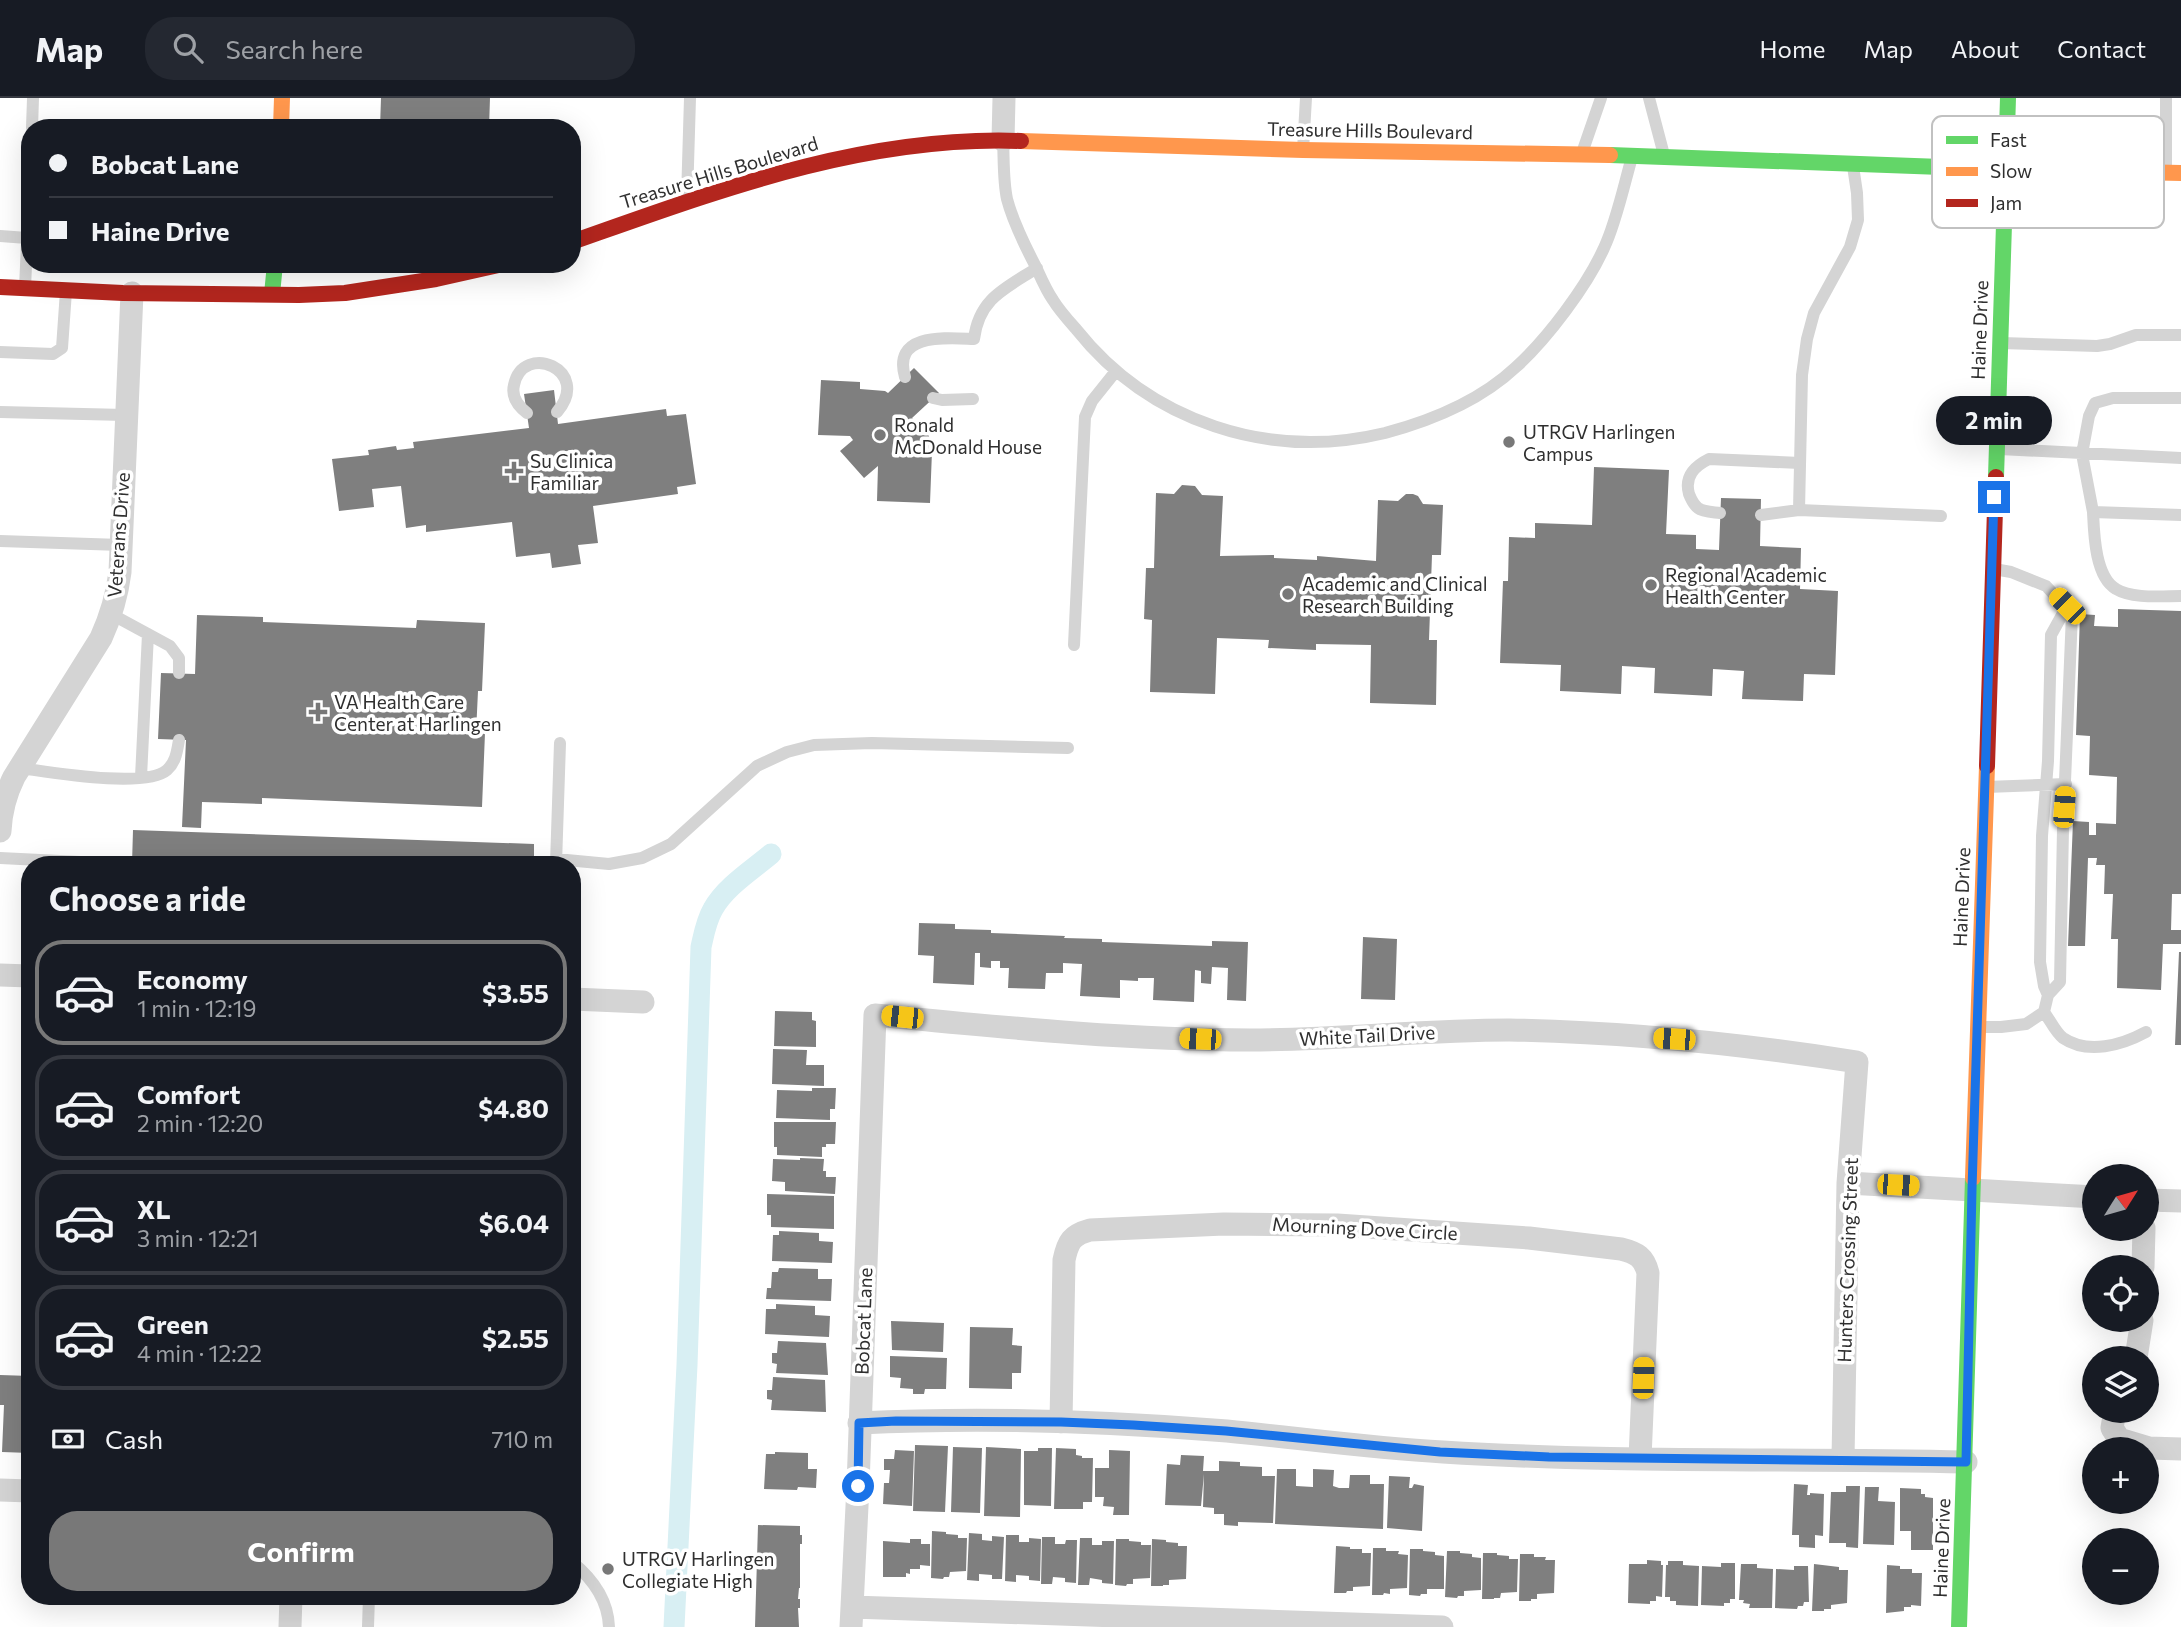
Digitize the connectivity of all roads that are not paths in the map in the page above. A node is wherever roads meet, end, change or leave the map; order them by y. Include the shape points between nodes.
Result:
1 (33, 98) edge
2 (282, 98) edge
3 (690, 98) edge
4 (1004, 98) edge
5 (1306, 98) edge
6 (1601, 98) edge
7 (1649, 98) edge
8 (2008, 98) edge
9 (2166, 98) edge
10 (2007, 116) edge
11 (32, 119) edge
12 (281, 119) edge
13 (1003, 140) junction
14 (1303, 150) junction
15 (1581, 153) junction
16 (1632, 155) junction
17 (1664, 156) junction
18 (1852, 162) junction
19 (1932, 166) edge
20 (2174, 173) edge
21 (687, 202) junction
22 (2003, 228) edge
23 (0, 236) edge
24 (21, 238) edge
25 (581, 239) edge
26 (1037, 268) junction
27 (26, 273) edge
28 (274, 273) edge
29 (463, 273) edge
30 (0, 287) edge
31 (25, 288) junction
32 (66, 290) junction
33 (132, 293) junction
34 (272, 295) junction
35 (2181, 335) edge
36 (2000, 343) junction
37 (0, 352) edge
38 (1116, 371) junction
39 (905, 377) dead end
40 (933, 398) dead end
41 (2181, 398) edge
42 (973, 399) dead end
43 (0, 412) edge
44 (557, 412) dead end
45 (527, 413) dead end
46 (125, 415) junction
47 (1997, 449) junction
48 (2082, 454) junction
49 (2181, 458) edge
50 (1800, 463) junction
51 (1799, 510) junction
52 (2093, 512) junction
53 (1720, 513) dead end
54 (1761, 515) dead end
55 (2181, 515) edge
56 (1941, 516) dead end
57 (0, 541) edge
58 (121, 545) junction
59 (1992, 569) junction
60 (2181, 596) edge
61 (2067, 606) junction
62 (111, 614) junction
63 (148, 634) junction
64 (1074, 645) dead end
65 (178, 674) dead end
66 (179, 740) dead end
67 (560, 743) dead end
68 (1068, 748) dead end
69 (20, 768) junction
70 (141, 777) junction
71 (2066, 784) junction
72 (2046, 785) junction
73 (1985, 787) junction
74 (0, 831) edge
75 (556, 856) edge
76 (0, 858) edge
77 (21, 859) edge
78 (581, 863) edge
79 (0, 975) edge
80 (21, 976) edge
81 (2049, 995) junction
82 (581, 999) edge
83 (643, 1002) dead end
84 (2044, 1012) junction
85 (875, 1015) joint
86 (1978, 1027) junction
87 (2146, 1032) dead end
88 (1857, 1062) joint
89 (1848, 1183) junction
90 (1972, 1189) junction
91 (2082, 1196) edge
92 (2160, 1200) edge
93 (2181, 1201) edge
94 (1061, 1422) junction
95 (859, 1423) junction
96 (2113, 1423) edge
97 (2181, 1449) edge
98 (1640, 1458) junction
99 (1843, 1459) junction
100 (1966, 1462) junction
101 (0, 1490) edge
102 (21, 1491) edge
103 (581, 1570) edge
104 (291, 1605) edge
105 (369, 1605) edge
106 (851, 1617) edge
107 (290, 1627) edge
108 (368, 1627) edge
109 (609, 1627) edge
110 (1441, 1627) edge
111 (1959, 1627) edge

1 - 11 lane
2 - 12 street
3 - 21 lane
4 - 13 street
5 - 14 lane
6 - 15 lane
7 - 17 lane
8 - 10 street, Haine Drive
9 - 20 lane
13 - 14 street, Treasure Hills Boulevard
13 - 21 street, Treasure Hills Boulevard via 839,158
13 - 26 lane via 1007,198
14 - 15 street, Treasure Hills Boulevard
15 - 16 street, Treasure Hills Boulevard
16 - 17 street, Treasure Hills Boulevard
16 - 38 lane via 1604,248 1576,296 1541,341 1515,369 1477,396 1416,425 1358,439 1309,443 1270,439 1184,415
17 - 18 street, Treasure Hills Boulevard
18 - 19 street, Treasure Hills Boulevard
18 - 50 lane via 1858,220 1850,247 1814,313 1807,339
21 - 25 street, Treasure Hills Boulevard
22 - 36 street, Haine Drive
23 - 24 lane
26 - 38 lane via 1053,301
26 - 39 lane via 993,296 976,323 974,339 926,338 914,345 902,366
27 - 31 lane
28 - 34 street
29 - 34 street via 345,293
30 - 31 street
31 - 32 street
32 - 33 street
32 - 37 lane via 62,348 52,355
33 - 34 street
33 - 46 street, Veterans Drive
35 - 36 lane via 2136,335 2097,346
36 - 47 street, Haine Drive
38 - 64 lane via 1085,416
40 - 42 lane
41 - 48 lane via 2113,398 2095,403
43 - 46 lane
44 - 45 lane via 565,402 567,384 558,369 541,362 524,368 514,382 515,400
46 - 58 street, Veterans Drive
47 - 48 lane
47 - 59 street, Haine Drive
48 - 49 lane
48 - 52 lane
50 - 51 lane
50 - 53 lane via 1709,459 1697,465 1689,475 1691,500 1699,509
51 - 54 lane
51 - 56 lane
52 - 55 lane
52 - 60 lane via 2101,569 2115,589 2140,596
57 - 58 lane
58 - 62 street, Veterans Drive
59 - 61 lane via 2046,586
59 - 73 street, Haine Drive
61 - 71 lane via 2072,614 2072,649
61 - 72 lane via 2051,635
62 - 63 lane
62 - 69 street, Veterans Drive via 101,638
63 - 65 lane via 170,646 179,658
63 - 70 lane
66 - 70 lane via 177,757 167,770
67 - 75 lane
68 - 78 lane via 814,745 757,766 671,844 642,858
69 - 70 lane via 114,779
69 - 74 street, Veterans Drive via 5,794
71 - 72 lane
71 - 81 lane via 2060,982
72 - 73 lane
72 - 81 lane via 2040,962
73 - 86 street, Haine Drive
76 - 77 lane
79 - 80 street
81 - 84 lane
82 - 83 street
84 - 86 lane via 2026,1024
84 - 87 lane via 2062,1038 2088,1048 2130,1041
85 - 88 street, White Tail Drive via 1148,1038 1251,1040 1510,1030 1773,1049
85 - 95 street, Bobcat Lane
86 - 90 street, Haine Drive
88 - 89 street, Hunters Crossing Street
89 - 90 street
89 - 99 street, Hunters Crossing Street
90 - 91 street
90 - 100 street, Haine Drive
92 - 93 street
94 - 95 street
94 - 98 street via 1226,1431 1440,1452
94 - 98 street, Mourning Dove Circle via 1064,1260 1076,1234 1275,1223 1425,1230 1622,1249 1644,1260 1648,1273
95 - 106 street, Bobcat Lane
96 - 97 street via 2119,1439 2148,1448
98 - 99 street
99 - 100 street
100 - 111 street, Haine Drive
101 - 102 street
103 - 109 lane via 603,1598
104 - 107 street
105 - 108 lane
106 - 110 street

